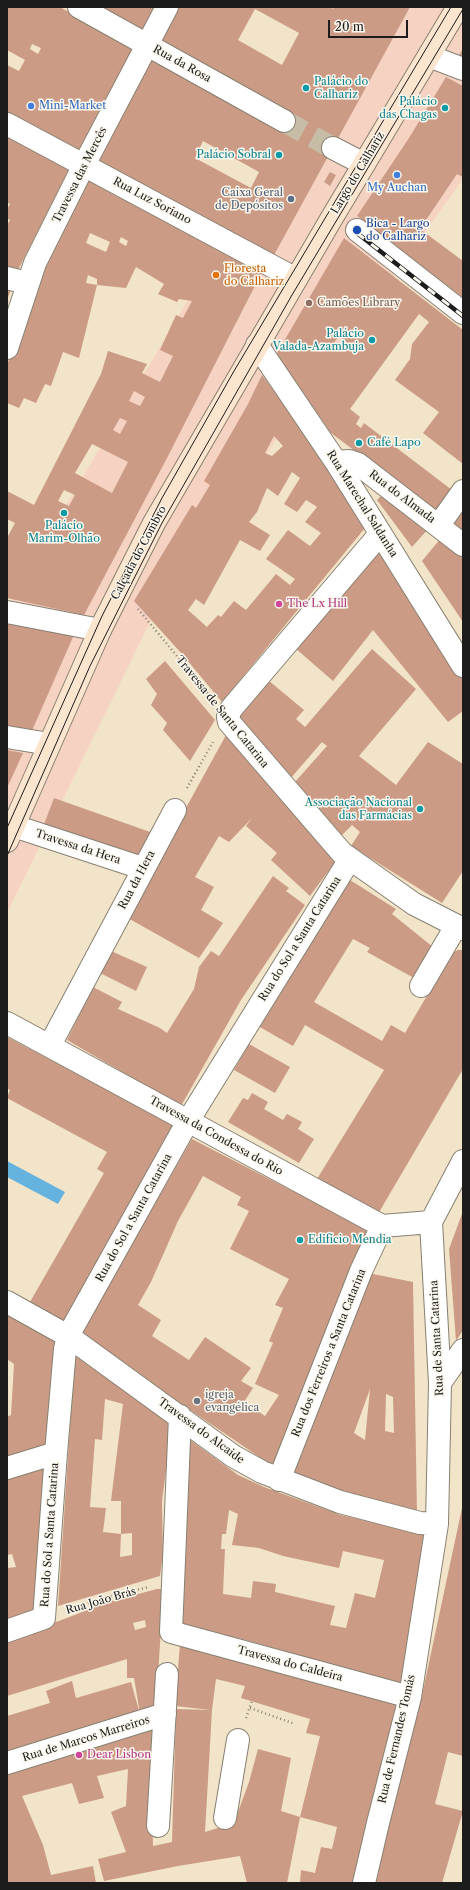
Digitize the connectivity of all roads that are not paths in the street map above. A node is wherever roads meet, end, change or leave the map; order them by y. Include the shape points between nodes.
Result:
1 (79, 7) edge
2 (167, 7) edge
3 (458, 7) edge
4 (147, 44) junction
5 (429, 56) junction
6 (463, 69) edge
7 (284, 121) tunnel mouth
8 (7, 124) edge
9 (333, 148) tunnel mouth
10 (364, 164) junction
11 (84, 165) junction
12 (357, 230) dead end
13 (296, 278) junction
14 (17, 281) edge
15 (463, 313) edge
16 (257, 345) junction
17 (7, 348) edge
18 (336, 462) junction
19 (463, 491) edge
20 (439, 525) junction
21 (380, 534) junction
22 (463, 545) edge
23 (7, 612) edge
24 (100, 630) junction
25 (463, 666) edge
26 (7, 737) edge
27 (49, 744) junction
28 (175, 810) road end
29 (10, 833) edge
30 (350, 858) junction
31 (142, 868) junction
32 (459, 928) edge
33 (421, 986) dead end
34 (7, 1023) edge
35 (50, 1045) junction
36 (188, 1121) junction
37 (463, 1161) edge
38 (431, 1222) junction
39 (382, 1226) junction
40 (7, 1302) edge
41 (68, 1336) junction
42 (463, 1350) edge
43 (440, 1383) junction
44 (180, 1416) junction
45 (56, 1453) junction
46 (7, 1468) edge
47 (279, 1480) junction
48 (437, 1524) junction
49 (7, 1631) edge
50 (167, 1674) dead end
51 (410, 1697) junction
52 (165, 1714) junction
53 (238, 1740) dead end
54 (7, 1763) edge
55 (225, 1818) dead end
56 (158, 1826) dead end
57 (364, 1883) edge

1 - 4 street, Rua da Rosa
2 - 4 street, Travessa das Mercês
3 - 5 street, Largo do Calhariz
4 - 7 street, Rua da Rosa
4 - 11 street, Travessa das Mercês
5 - 6 street
5 - 10 street, Largo do Calhariz
8 - 11 street, Rua Luz Soriano
9 - 10 street
10 - 13 street, Largo do Calhariz
11 - 13 street, Rua Luz Soriano
11 - 14 street, Travessa das Mercês via 35,264
12 - 15 street
13 - 16 street, Calçada do Combro
14 - 17 street, Travessa das Mercês
16 - 18 street, Rua Marechal Saldanha
16 - 24 street, Calçada do Combro via 154,523
18 - 20 street, Rua do Almada via 349,461 358,464
18 - 21 street, Rua Marechal Saldanha
19 - 20 street
20 - 22 street, Rua do Almada
21 - 25 street, Rua Marechal Saldanha
21 - 30 street, Travessa de Santa Catarina via 231,709 228,717 231,727 337,847
23 - 24 street
24 - 27 street, Calçada do Combro
26 - 27 street
27 - 29 street, Calçada do Combro
28 - 31 street, Rua da Hera
29 - 31 street, Travessa da Hera
30 - 32 street, Travessa de Santa Catarina via 414,904
30 - 36 street, Rua do Sol a Santa Catarina
31 - 35 street, Rua da Hera
32 - 33 street
34 - 35 street, Travessa da Condessa do Rio
35 - 36 street, Travessa da Condessa do Rio
36 - 39 street, Travessa da Condessa do Rio
36 - 41 street, Rua do Sol a Santa Catarina
37 - 38 street
38 - 39 street
38 - 43 street, Rua de Santa Catarina
39 - 47 street, Rua dos Ferreiros a Santa Catarina via 361,1271
40 - 41 street, Travessa do Alcaide
41 - 44 street, Travessa do Alcaide
41 - 45 street, Rua do Sol a Santa Catarina
42 - 43 street
43 - 48 street, Rua de Santa Catarina
44 - 47 street, Travessa do Alcaide via 233,1456
44 - 51 street, Travessa do Caldeira via 171,1632
45 - 46 street
45 - 49 street, Rua do Sol a Santa Catarina via 44,1618
47 - 48 street, Travessa do Alcaide via 340,1502 420,1523
48 - 51 street, Rua de Fernandes Tomás
50 - 52 street
51 - 57 street, Rua de Fernandes Tomás
52 - 54 street, Rua de Marcos Marreiros
52 - 56 street
53 - 55 street

